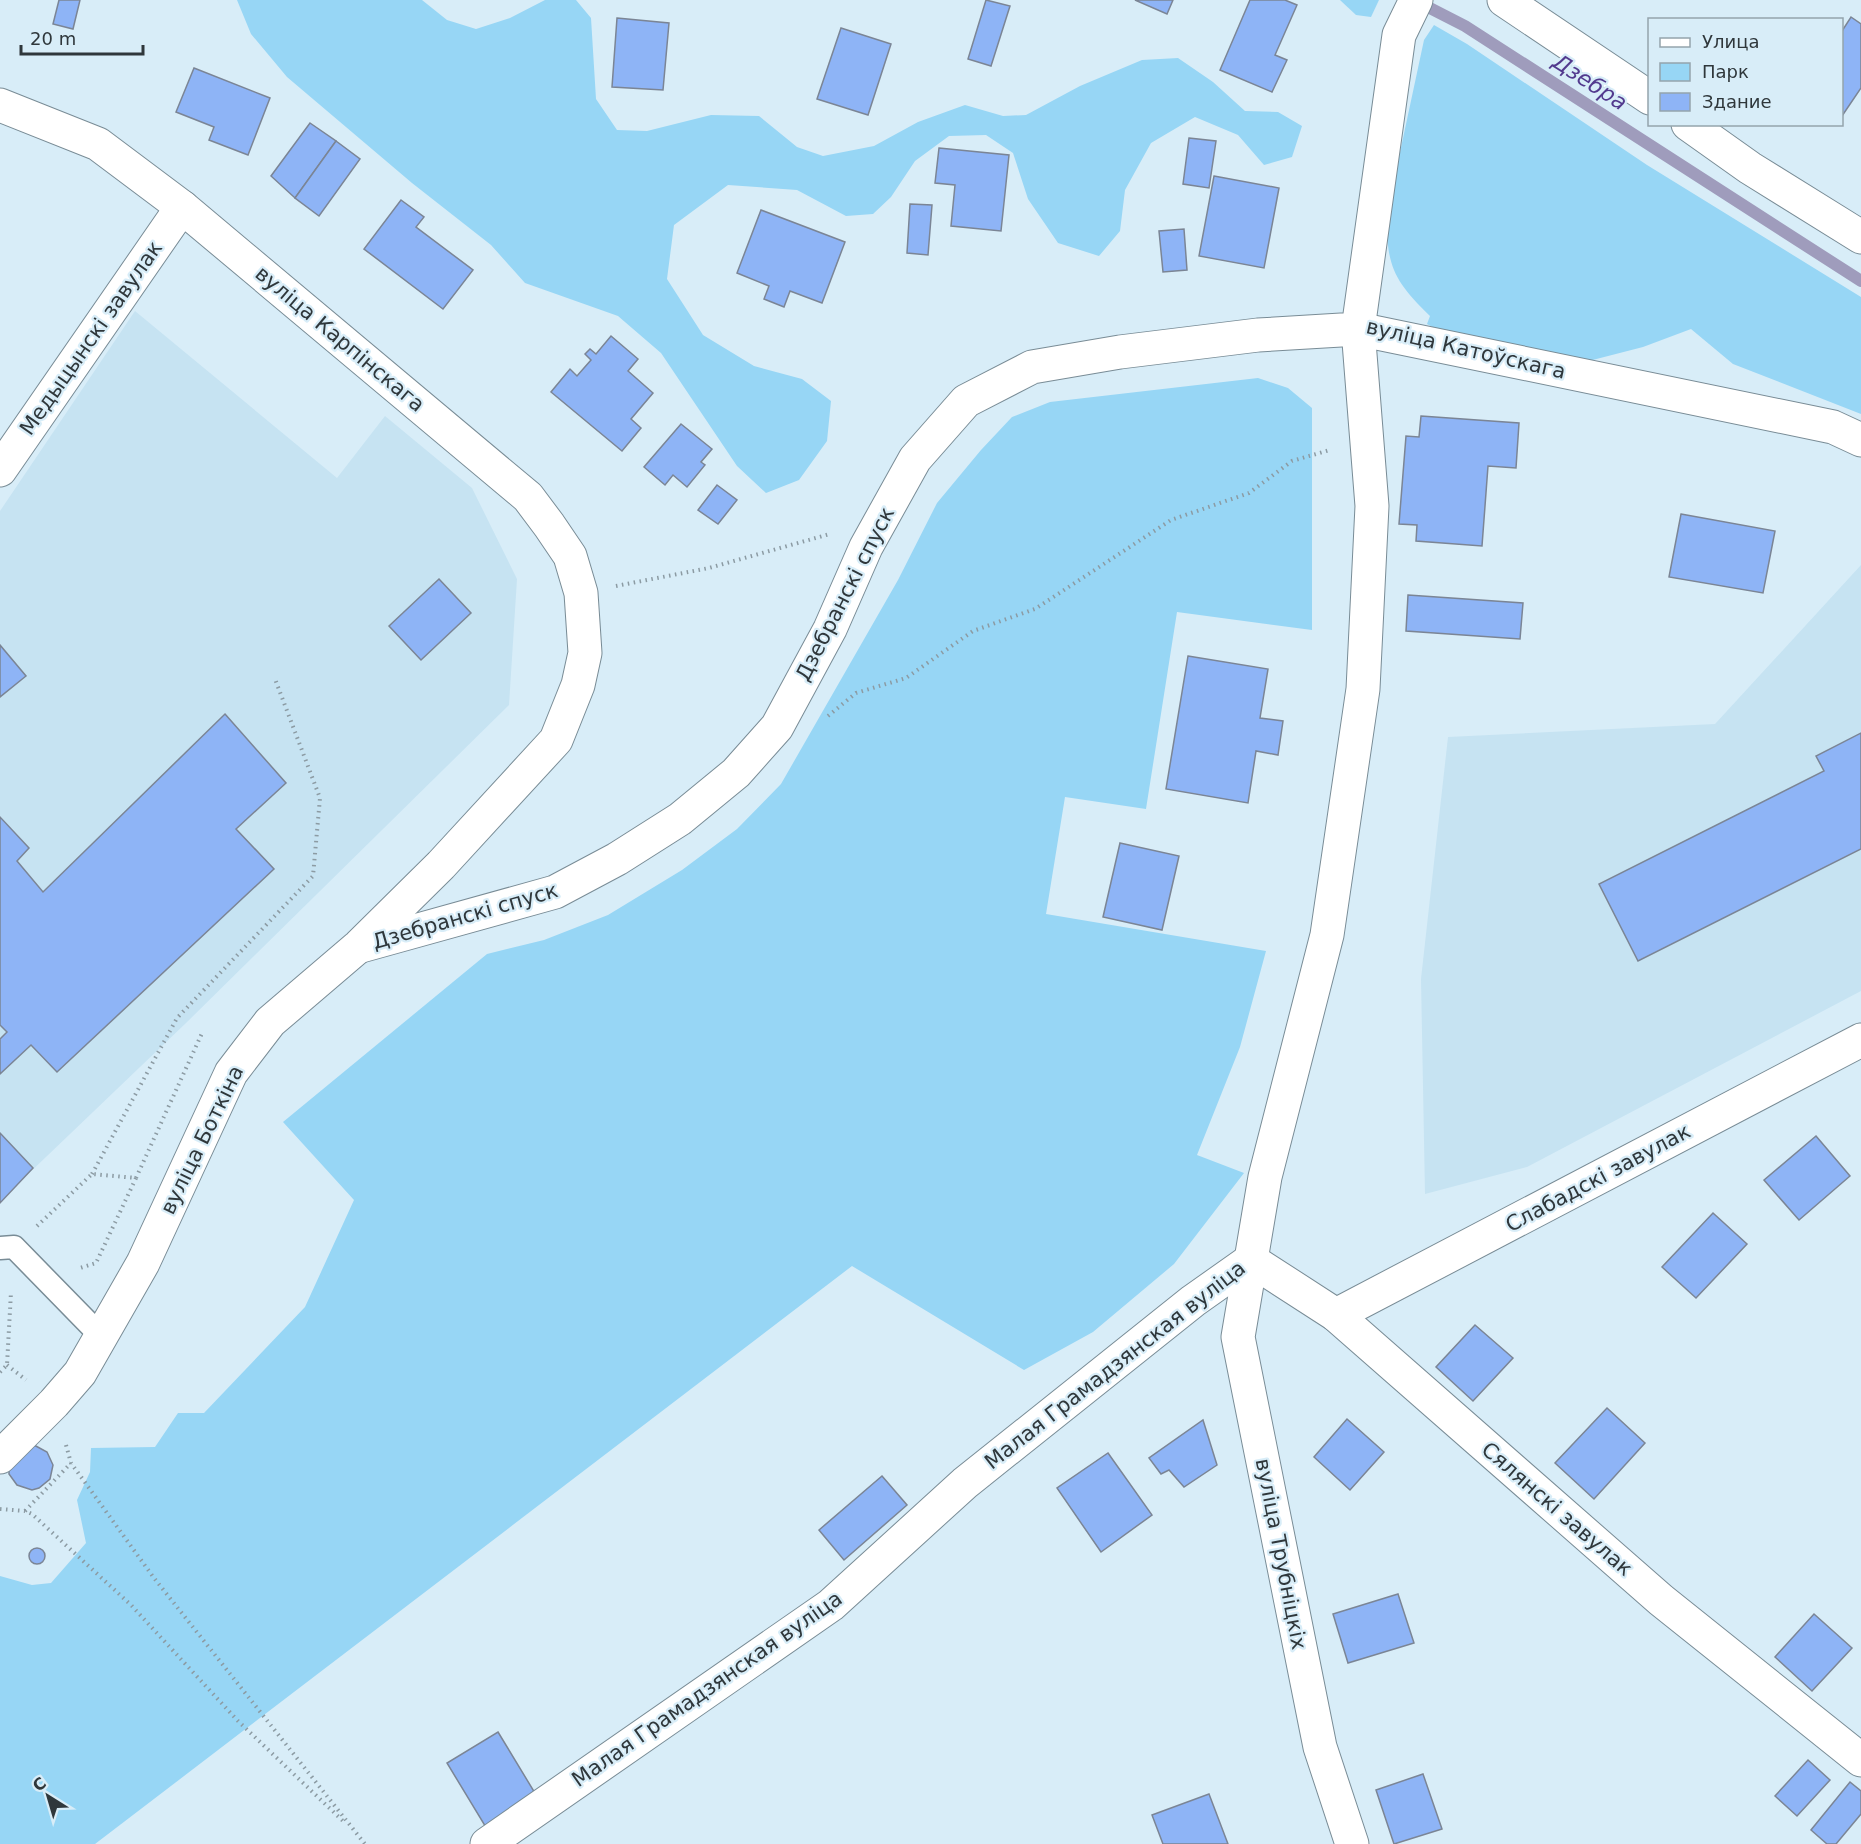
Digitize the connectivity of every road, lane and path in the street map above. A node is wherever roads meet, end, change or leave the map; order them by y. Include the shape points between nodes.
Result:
1 (1416, 0) edge
2 (1504, 0) edge
3 (1648, 97) edge
4 (0, 105) edge
5 (1691, 126) edge
6 (182, 207) junction
7 (1861, 237) edge
8 (1358, 329) junction
9 (1366, 440) junction
10 (1861, 440) edge
11 (0, 470) edge
12 (824, 536) dead end
13 (581, 593) junction
14 (585, 653) joint
15 (275, 680) dead end
16 (821, 722) dead end
17 (359, 946) junction
18 (203, 1031) dead end
19 (1861, 1040) edge
20 (92, 1174) junction
21 (135, 1178) junction
22 (7, 1247) edge
23 (1251, 1260) junction
24 (77, 1269) dead end
25 (1336, 1315) junction
26 (101, 1336) junction
27 (0, 1372) edge
28 (0, 1457) edge
29 (0, 1509) edge
30 (25, 1511) junction
31 (1861, 1760) edge
32 (353, 1830) junction
33 (366, 1844) edge
34 (488, 1844) edge
35 (1352, 1844) edge

1 - 8 street, вуліца Катоўскага via 1399,35
2 - 3 street
4 - 6 street, вуліца Карпінскага via 98,144
5 - 7 street
6 - 11 street, Медыцынскі завулак
6 - 13 street, вуліца Карпінскага via 528,498 570,556
8 - 9 street, Малая Грамадзянская вуліца
8 - 10 street, вуліца Катоўскага via 1833,427
8 - 17 street, Дзебранскі спуск via 1258,335 1032,367 966,401 915,459 866,547 830,629 777,727 736,773 680,819 555,892
9 - 16 path via 1292,461 1249,494 1171,520 1035,609 973,631 906,678 856,693
9 - 23 street, Малая Грамадзянская вуліца via 1372,506 1363,689 1327,935 1265,1177
12 - 13 path via 709,568
13 - 14 street, вуліца Карпінскага
14 - 17 street, вуліца Боткіна via 578,685 556,740 441,865
15 - 20 path via 320,798 313,876 177,1018
17 - 26 street, вуліца Боткіна via 270,1022 231,1073 143,1263
18 - 21 path
19 - 25 street, Слабадскі завулак
20 - 21 path
20 - 22 path
21 - 24 path via 96,1263
22 - 26 lane
22 - 27 path via 7,1365
23 - 25 street, Сялянскі завулак
23 - 34 street, Малая Грамадзянская вуліца via 1193,1301 965,1483 831,1605
23 - 35 street, вуліца Трубніцкіх via 1238,1338 1320,1747
25 - 31 street, Сялянскі завулак via 1661,1600
26 - 28 street, вуліца Боткіна via 80,1373
29 - 30 path
30 - 32 path via 131,1605 238,1721
30 - 32 path via 71,1463 154,1578
32 - 33 path

